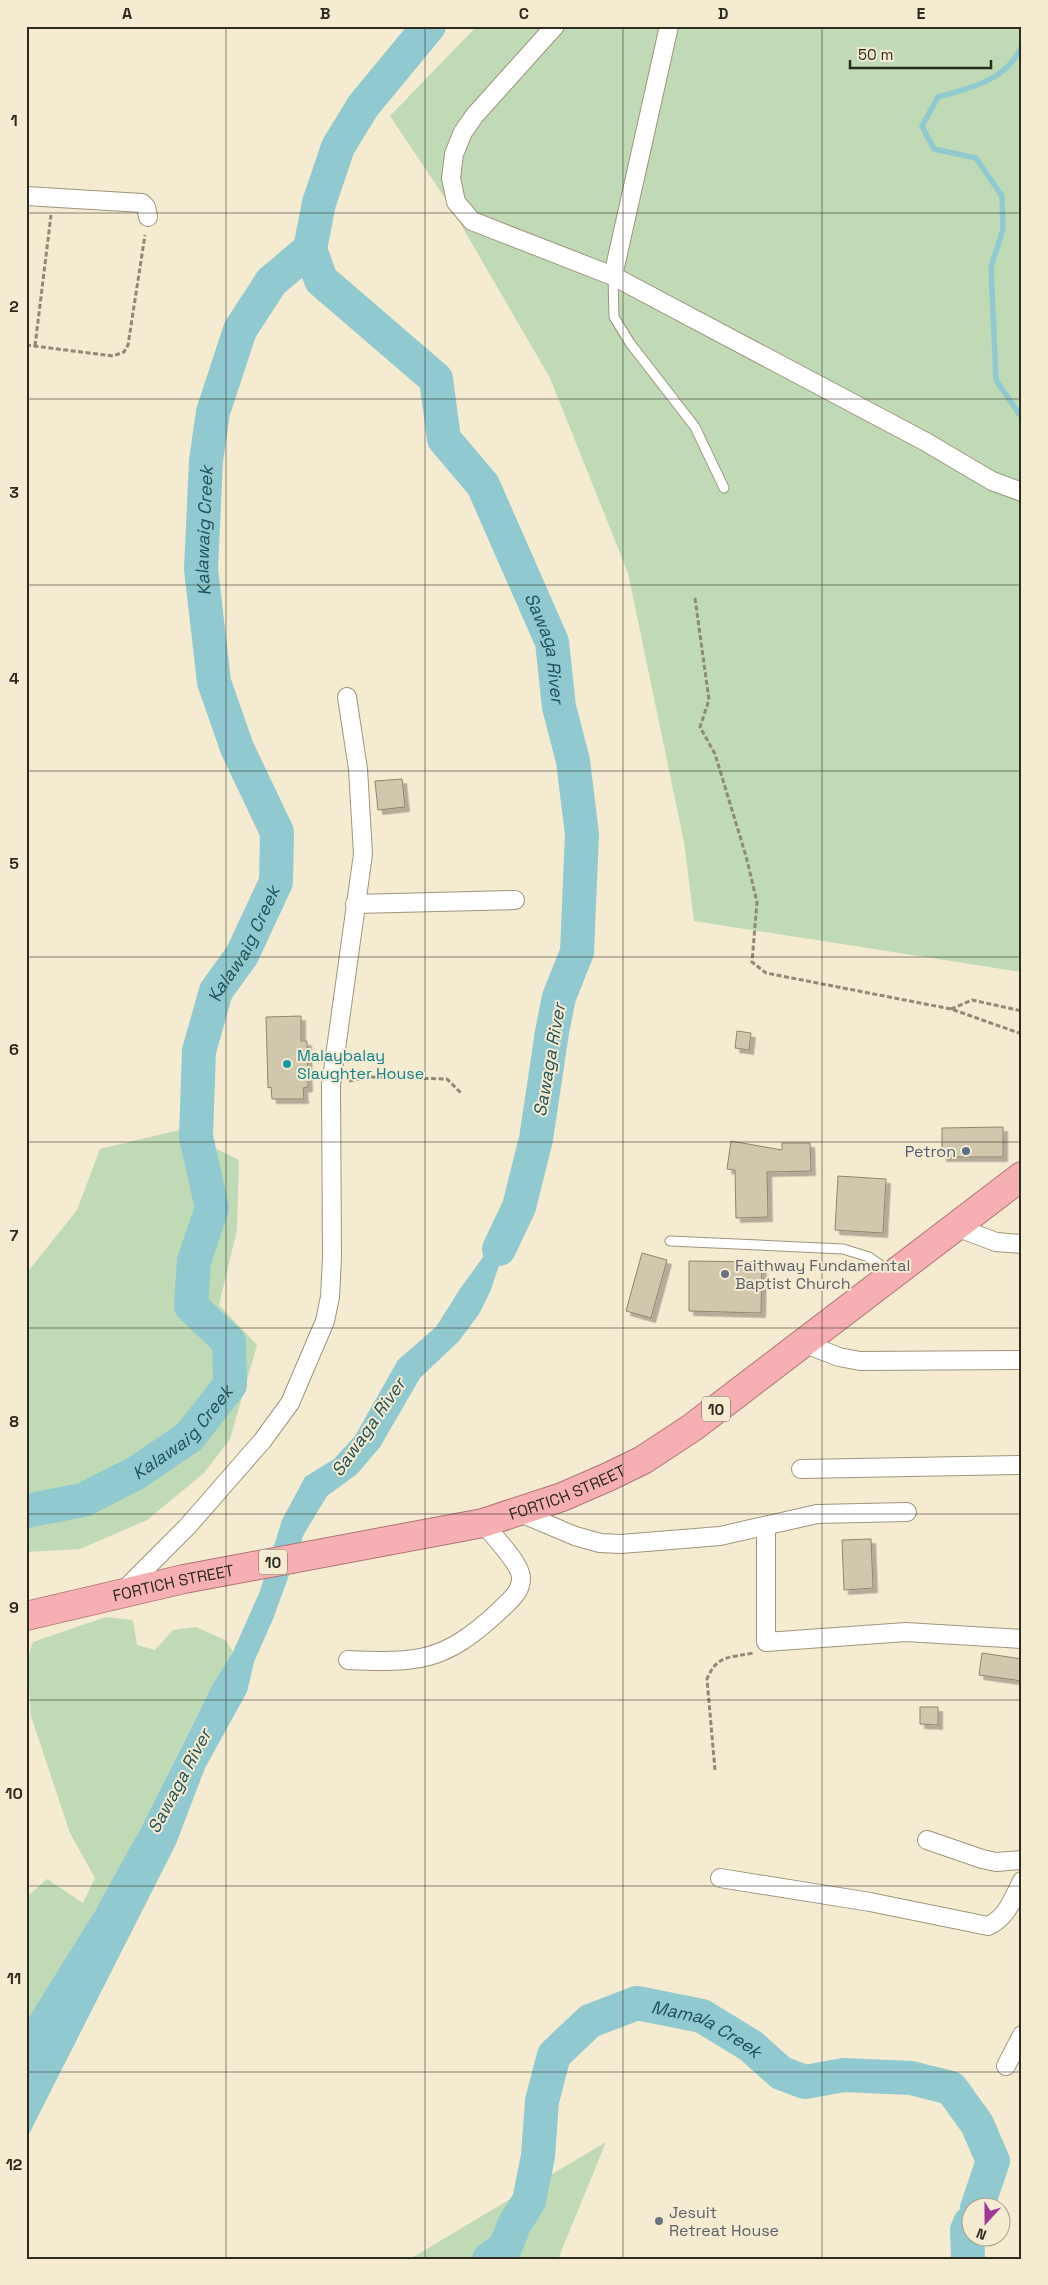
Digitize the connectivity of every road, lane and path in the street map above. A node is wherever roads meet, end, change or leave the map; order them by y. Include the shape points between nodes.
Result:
1 (555, 26) edge
2 (669, 26) edge
3 (26, 196) edge
4 (53, 197) junction
5 (148, 217) joint
6 (613, 276) junction
7 (26, 345) edge
8 (35, 346) junction
9 (724, 488) dead end
10 (1022, 492) edge
11 (696, 598) dead end
12 (348, 697) dead end
13 (515, 900) dead end
14 (356, 904) junction
15 (951, 1009) junction
16 (1022, 1011) edge
17 (1022, 1034) edge
18 (331, 1085) junction
19 (461, 1093) dead end
20 (1022, 1176) edge
21 (956, 1227) junction
22 (670, 1241) dead end
23 (1022, 1244) edge
24 (894, 1275) junction
25 (803, 1343) junction
26 (1022, 1360) edge
27 (1022, 1466) edge
28 (802, 1470) dead end
29 (518, 1512) junction
30 (907, 1512) dead end
31 (483, 1523) junction
32 (766, 1527) junction
33 (121, 1593) junction
34 (26, 1616) edge
35 (1022, 1639) edge
36 (766, 1642) junction
37 (348, 1660) dead end
38 (715, 1770) dead end
39 (927, 1840) dead end
40 (1022, 1860) edge
41 (720, 1878) dead end
42 (1022, 1881) edge
43 (1022, 2035) edge
44 (1006, 2066) dead end

1 - 6 street via 463,132 454,154 451,178 456,202 472,222
2 - 6 street
3 - 4 street
4 - 5 street via 142,203
4 - 8 path
5 - 8 path via 128,345 124,352 113,356
6 - 9 lane via 614,317 630,343 695,427
6 - 10 street via 926,442 992,481
7 - 8 path
11 - 15 path via 708,700 700,727 715,754 757,902 752,962 766,973
12 - 14 street via 363,830
13 - 14 street
14 - 18 street
15 - 16 path via 972,1000
15 - 17 path
18 - 19 path via 369,1077 447,1078
18 - 33 street via 330,1296 315,1346 290,1403 264,1440 188,1526
20 - 21 highway, FORTICH STREET / 10
21 - 23 street via 996,1242
21 - 24 highway, FORTICH STREET / 10
22 - 24 lane via 843,1248 869,1257
24 - 25 highway, FORTICH STREET / 10
25 - 26 street via 839,1357 860,1361
25 - 29 highway, FORTICH STREET / 10 via 693,1427 643,1460
27 - 28 street
29 - 31 highway, FORTICH STREET / 10
29 - 32 street via 600,1543 686,1540
30 - 32 street via 817,1514
31 - 33 highway, FORTICH STREET / 10
31 - 37 street via 518,1567 521,1579 513,1597 480,1628 452,1648 422,1659 391,1662
32 - 36 street
33 - 34 highway, FORTICH STREET / 10
35 - 36 street via 906,1632
36 - 38 path via 753,1654 718,1661 707,1679
39 - 40 street via 996,1862
41 - 42 street via 870,1902 988,1926 1004,1915
43 - 44 street

